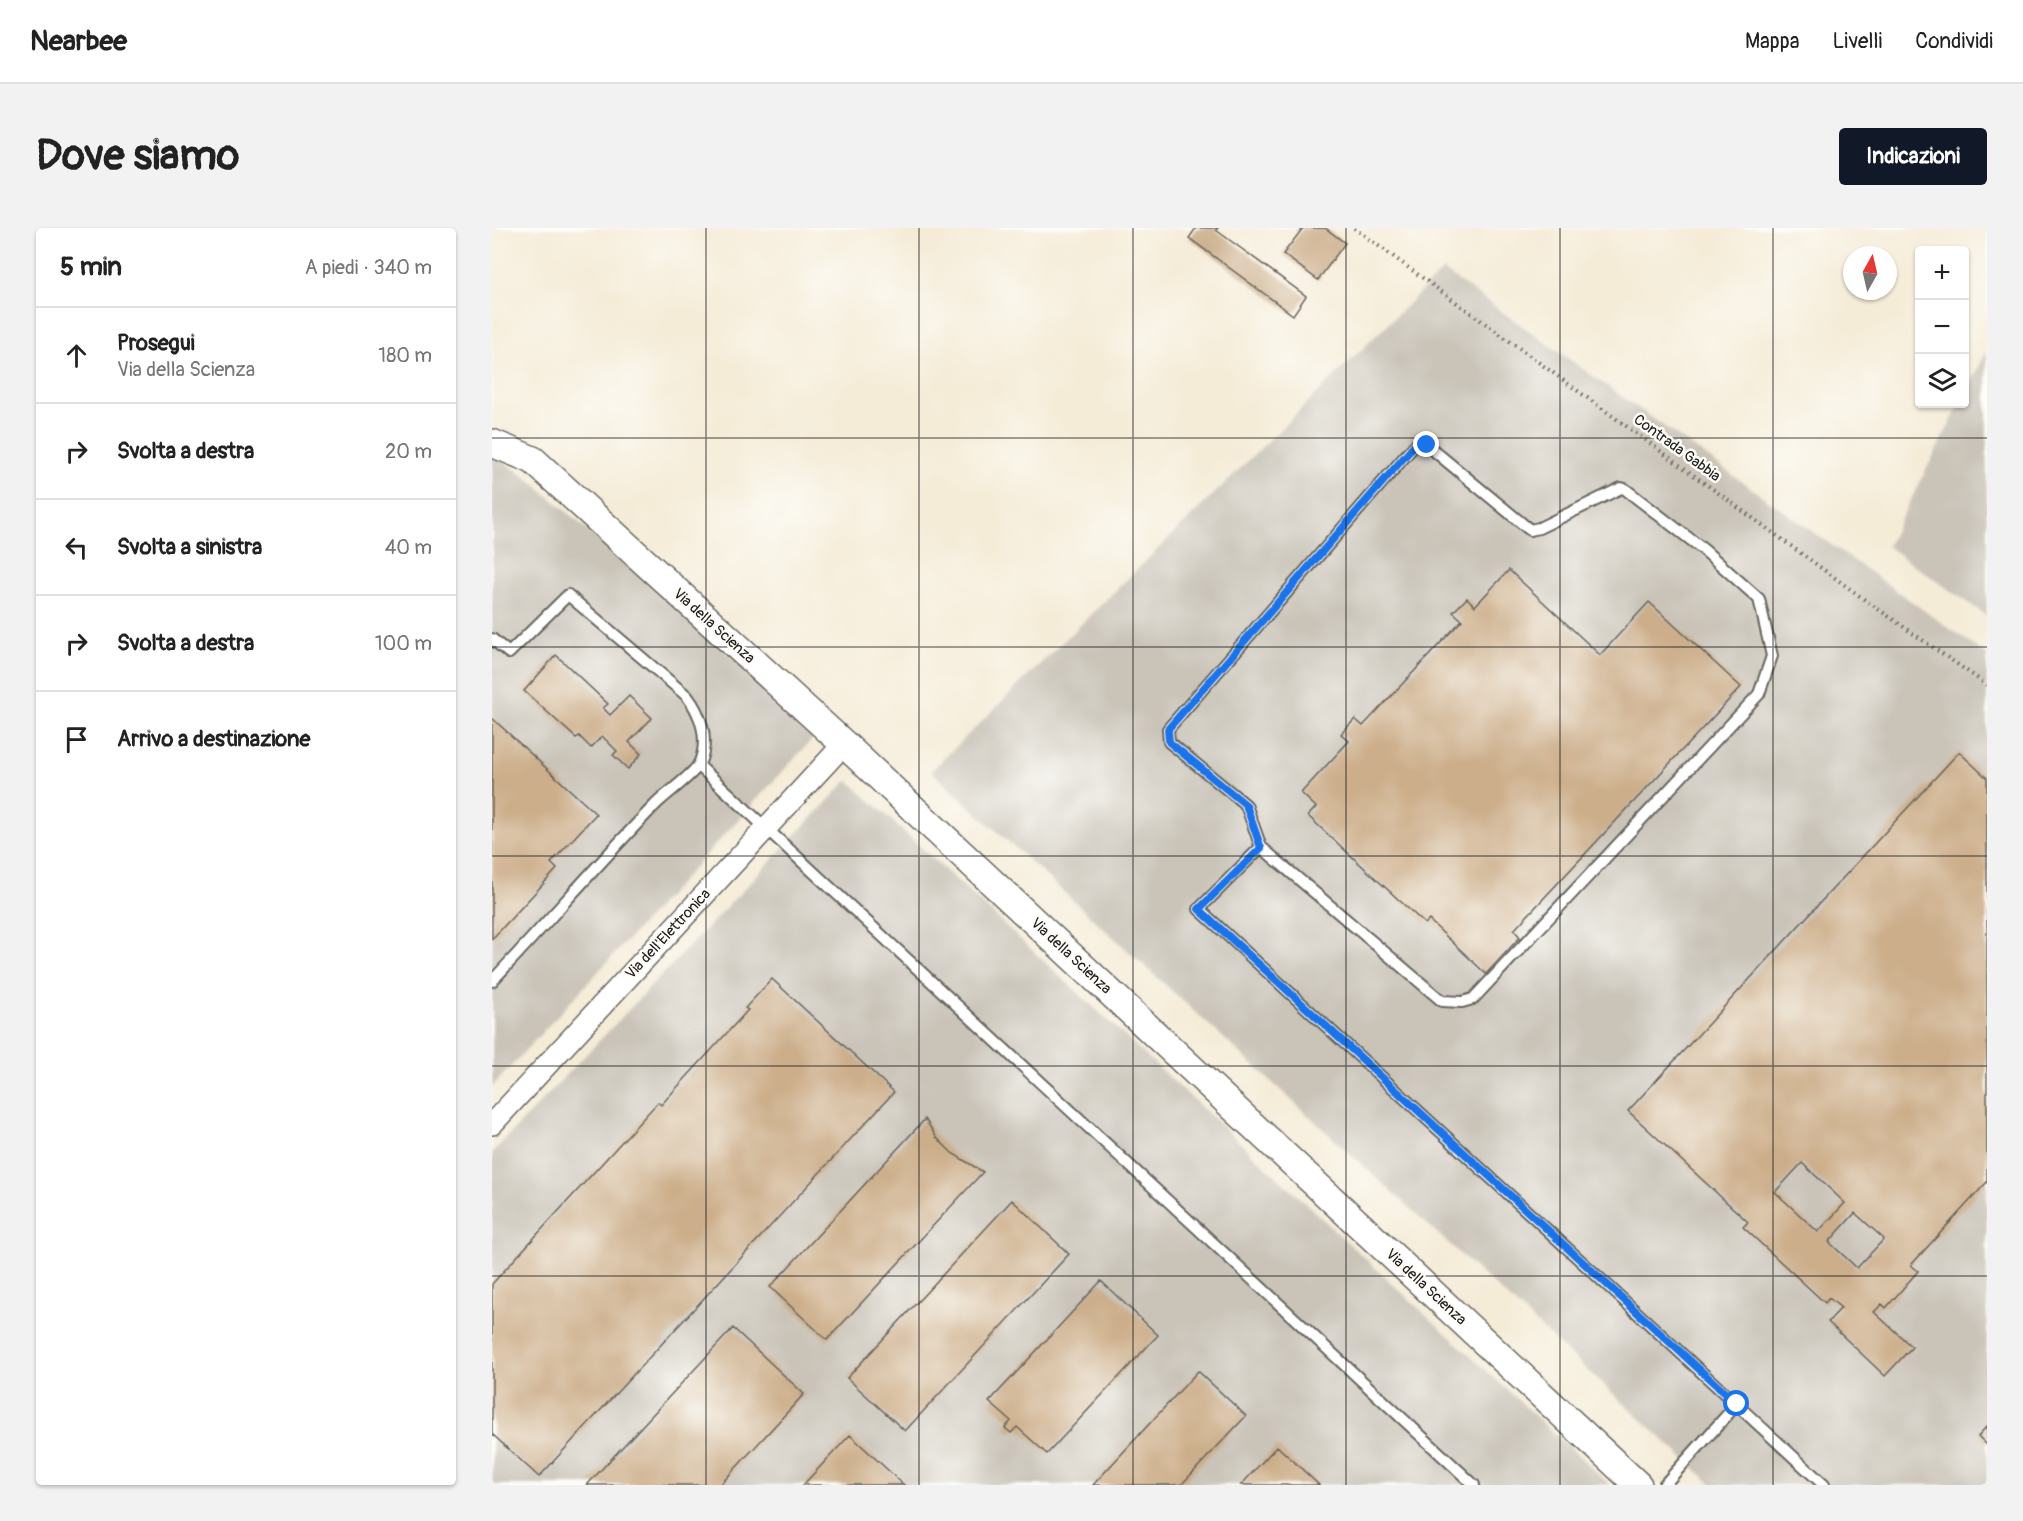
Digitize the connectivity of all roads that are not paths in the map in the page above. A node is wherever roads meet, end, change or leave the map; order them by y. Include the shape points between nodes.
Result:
1 (492, 443) edge
2 (492, 639) edge
3 (844, 744) junction
4 (699, 765) junction
5 (766, 828) junction
6 (1261, 848) junction
7 (492, 981) edge
8 (492, 1124) edge
9 (1737, 1404) junction
10 (1474, 1485) edge
11 (1638, 1485) edge
12 (1664, 1485) edge
13 (1824, 1485) edge

1 - 3 street, Via della Scienza via 533,460
2 - 4 lane via 509,653 568,595 695,706 704,744
3 - 5 street, Via dell'Elettronica
3 - 11 street, Via della Scienza
4 - 5 lane
4 - 7 lane via 657,802
5 - 8 street, Via dell'Elettronica
5 - 10 lane
6 - 6 lane via 1246,805 1169,742 1168,729 1414,446 1427,445 1530,530 1625,489 1759,599 1772,656 1760,694 1473,999 1442,1001
6 - 9 lane via 1199,909
9 - 12 lane
9 - 13 lane

